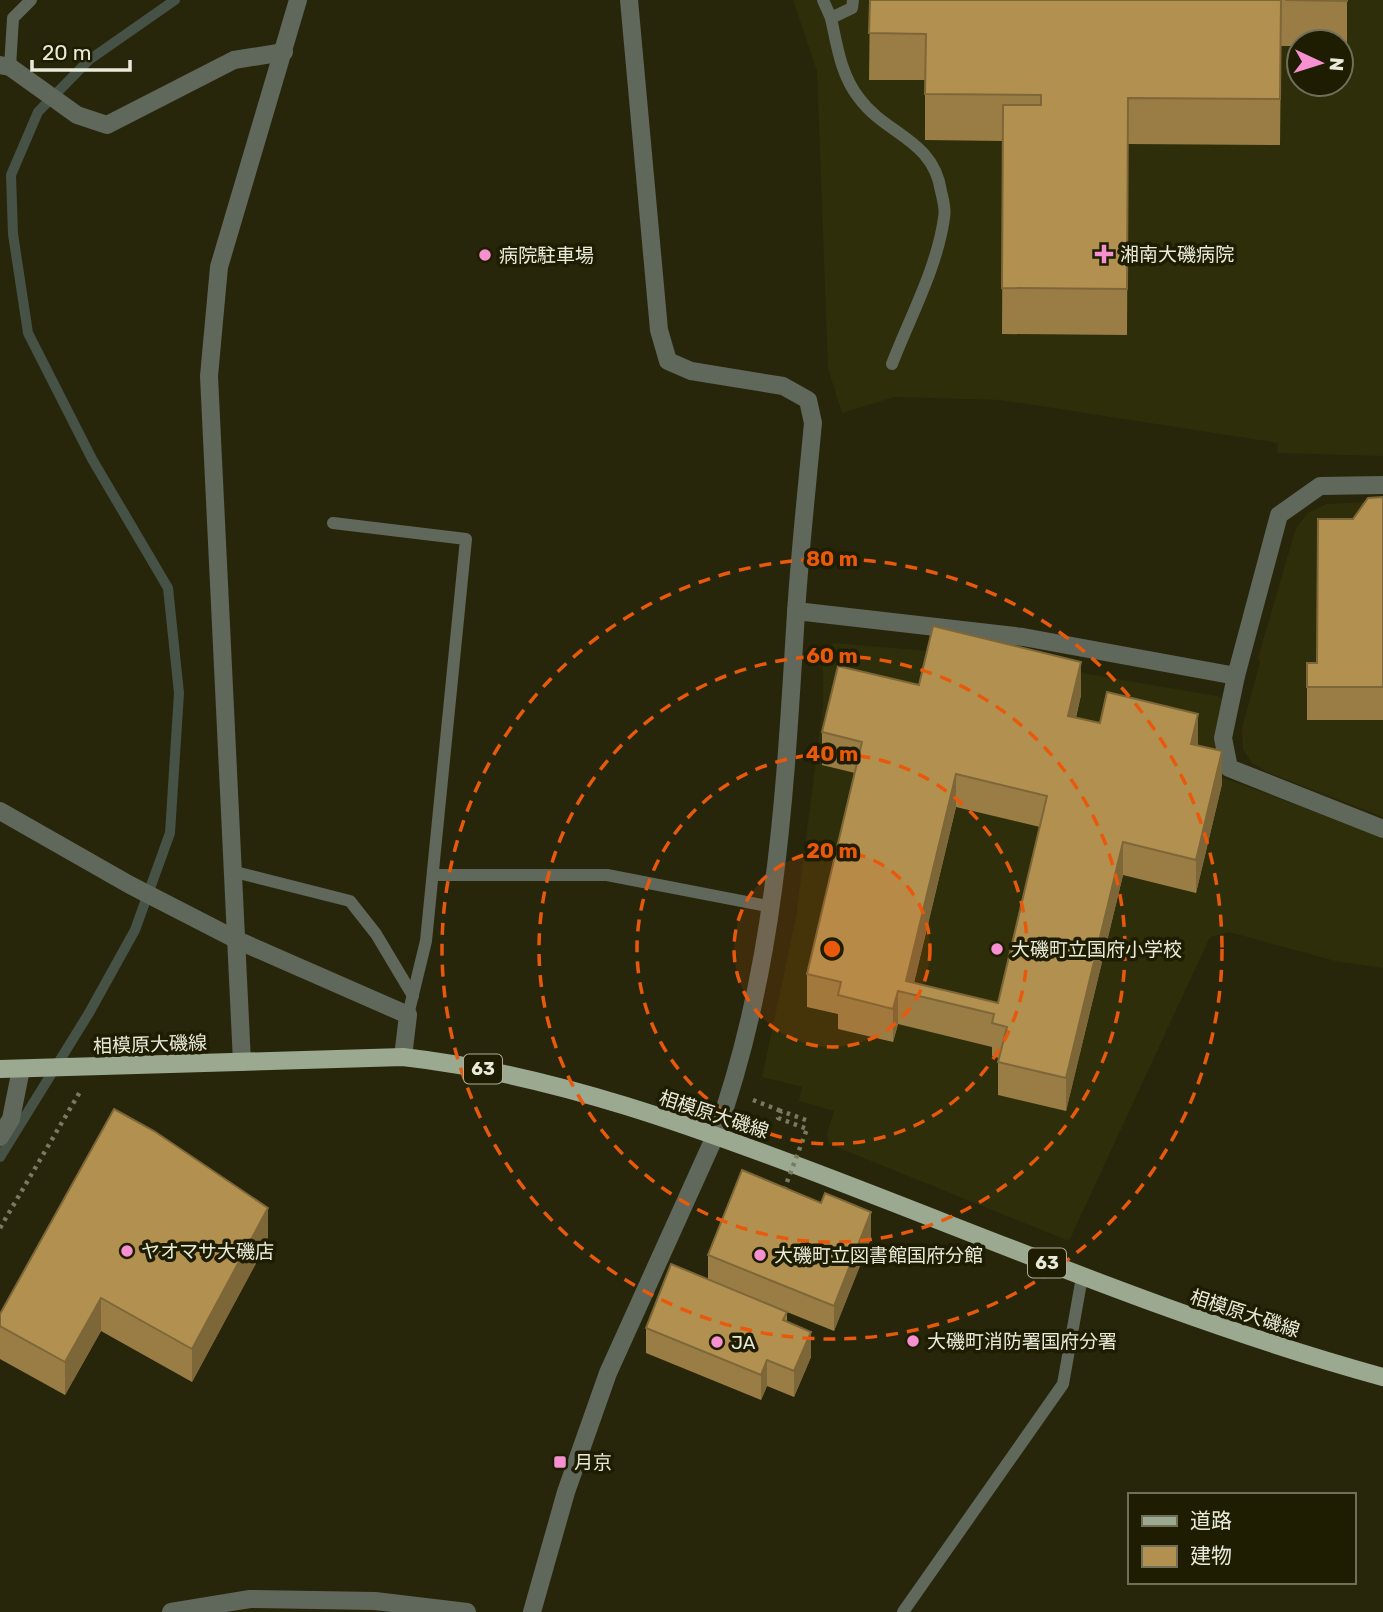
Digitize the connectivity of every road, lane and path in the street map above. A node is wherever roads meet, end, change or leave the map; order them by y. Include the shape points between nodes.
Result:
1 (31, 0) edge
2 (298, 0) edge
3 (629, 0) edge
4 (823, 0) edge
5 (853, 0) edge
6 (831, 18) junction
7 (284, 52) junction
8 (5, 66) edge
9 (892, 364) dead end
10 (1383, 485) edge
11 (334, 523) dead end
12 (796, 611) junction
13 (1236, 676) junction
14 (0, 811) edge
15 (1383, 829) edge
16 (231, 871) junction
17 (433, 875) junction
18 (773, 906) junction
19 (237, 940) junction
20 (413, 996) junction
21 (408, 1015) junction
22 (403, 1057) junction
23 (242, 1062) junction
24 (91, 1068) junction
25 (0, 1069) edge
26 (21, 1069) junction
27 (753, 1100) dead end
28 (781, 1111) junction
29 (806, 1120) dead end
30 (716, 1134) junction
31 (0, 1137) edge
32 (781, 1198) edge
33 (0, 1227) edge
34 (1082, 1277) junction
35 (1383, 1377) edge
36 (171, 1612) edge
37 (467, 1612) edge
38 (533, 1612) edge
39 (902, 1612) edge

1 - 8 lane via 13,18
2 - 7 street
3 - 12 street via 659,330 668,361 691,371 783,386 808,400 813,424
4 - 6 lane
5 - 6 lane via 852,8
6 - 9 lane via 841,66 857,97 872,114 920,147 940,183 945,214 939,242
7 - 8 street via 234,60 107,125 76,115
7 - 16 street via 219,267 209,376
10 - 13 street via 1320,486 1279,515
11 - 17 lane via 466,538
12 - 13 street via 1023,637
12 - 18 street via 788,769
13 - 15 street via 1223,738 1229,768
14 - 19 street
16 - 19 street
16 - 20 lane via 350,901
17 - 18 lane via 607,875
17 - 20 lane via 426,941
18 - 30 street via 758,987
19 - 21 street
19 - 23 street
20 - 21 lane
21 - 22 street
22 - 23 main road, 相模原大磯線 / 63
22 - 30 main road, 相模原大磯線 / 63 via 473,1066
23 - 24 main road, 相模原大磯線 / 63
24 - 26 main road, 相模原大磯線 / 63
24 - 33 path
25 - 26 main road, 相模原大磯線 / 63
26 - 31 street via 11,1119
27 - 28 path
28 - 29 path
28 - 32 path, bridge via 778,1118 807,1129
30 - 34 main road, 相模原大磯線 / 63
30 - 38 street via 608,1373 566,1492
34 - 35 main road, 相模原大磯線 / 63 via 1264,1343
34 - 39 lane via 1063,1384
36 - 37 street via 250,1599 375,1601

